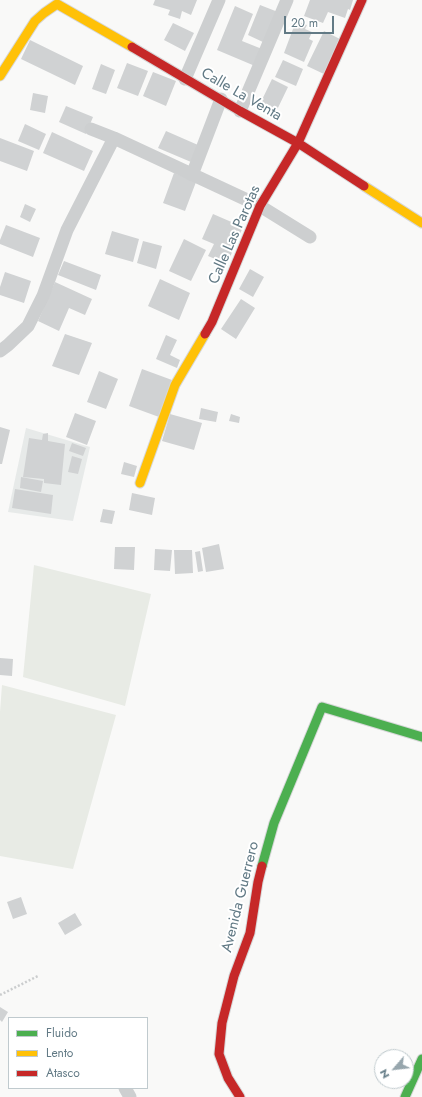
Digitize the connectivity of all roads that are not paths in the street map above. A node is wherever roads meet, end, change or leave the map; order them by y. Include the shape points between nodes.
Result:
1 (218, 0) edge
2 (287, 0) edge
3 (362, 0) edge
4 (57, 2) edge
5 (0, 76) edge
6 (185, 79) junction
7 (221, 99) junction
8 (240, 111) junction
9 (91, 129) dead end
10 (114, 138) junction
11 (298, 143) junction
12 (192, 175) junction
13 (260, 206) junction
14 (422, 223) edge
15 (310, 237) dead end
16 (0, 351) edge
17 (140, 483) dead end
18 (422, 737) edge
19 (422, 1059) edge
20 (240, 1097) edge
21 (405, 1097) edge

1 - 6 street
2 - 8 street
3 - 11 street, Calle Las Parotas
4 - 5 street, Calle La Venta via 35,21
4 - 6 street, Calle La Venta
6 - 7 street, Calle La Venta
7 - 8 street, Calle La Venta
7 - 12 street
8 - 11 street, Calle La Venta
9 - 10 street
10 - 12 street
10 - 16 street via 67,230 43,296 28,326
11 - 13 street, Calle Las Parotas
11 - 14 street, Calle La Venta
12 - 13 street
13 - 15 street
13 - 17 street, Calle Las Parotas via 212,322 175,385
18 - 20 street, Avenida Guerrero via 322,707 274,823 258,882 250,933 234,976 222,1023 219,1054 228,1078
19 - 21 street

